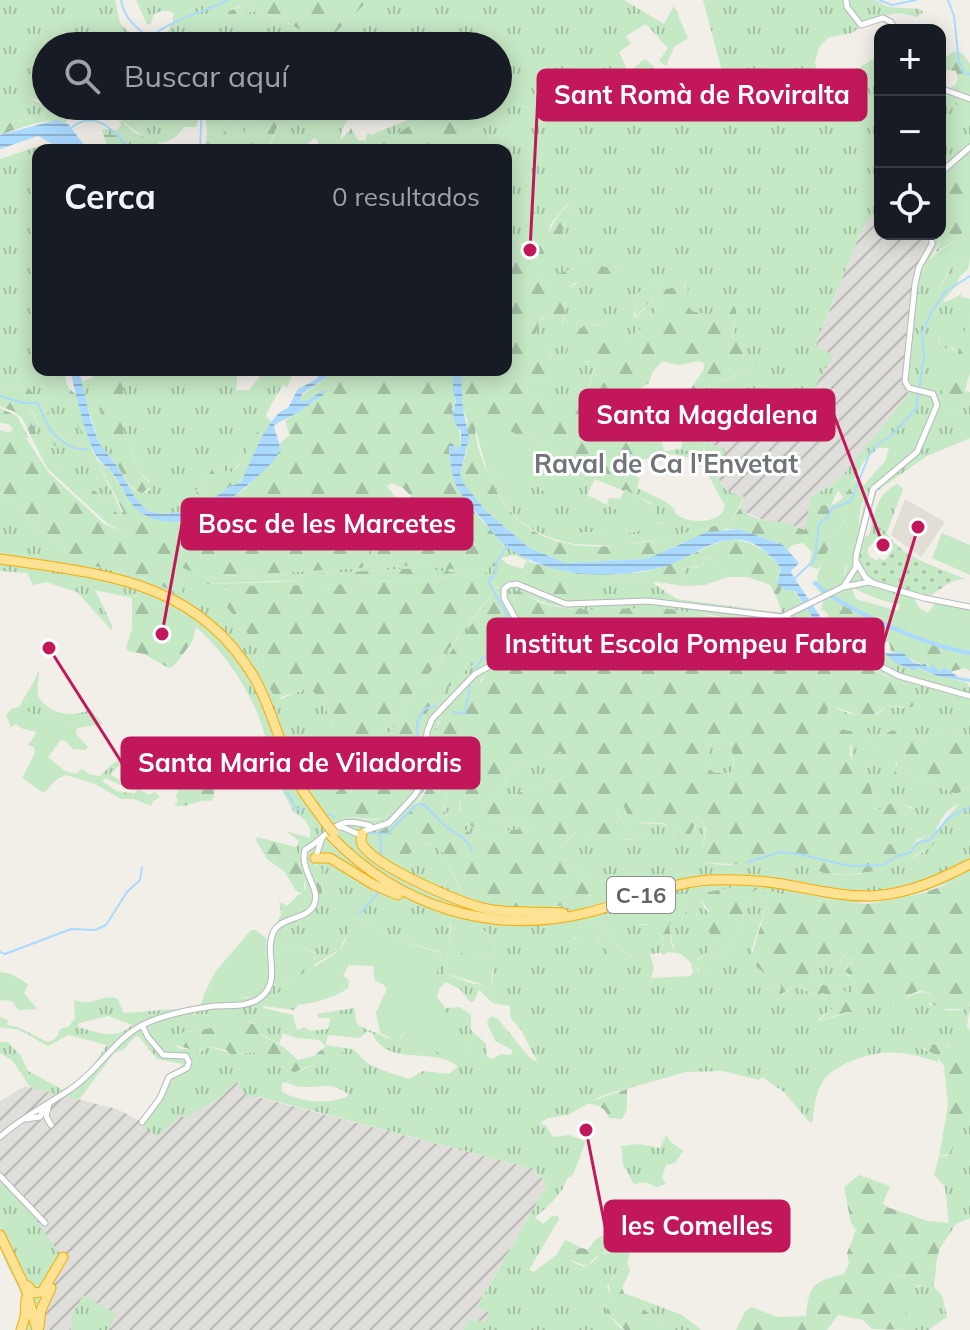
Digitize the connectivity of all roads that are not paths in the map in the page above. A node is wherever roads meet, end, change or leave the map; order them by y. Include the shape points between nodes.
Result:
1 (846, 0) edge
2 (892, 24) edge
3 (946, 90) edge
4 (970, 99) edge
5 (970, 147) edge
6 (946, 168) edge
7 (932, 240) edge
8 (0, 562) edge
9 (861, 575) junction
10 (853, 581) junction
11 (970, 607) edge
12 (787, 616) junction
13 (970, 696) edge
14 (360, 830) junction
15 (329, 832) junction
16 (309, 848) junction
17 (304, 856) junction
18 (315, 857) junction
19 (970, 861) edge
20 (307, 876) junction
21 (563, 913) junction
22 (542, 921) junction
23 (143, 1027) junction
24 (40, 1110) junction
25 (142, 1122) dead end
26 (51, 1125) dead end
27 (0, 1137) edge
28 (0, 1176) edge
29 (45, 1223) dead end
30 (0, 1235) edge
31 (0, 1242) edge
32 (63, 1257) dead end
33 (17, 1268) junction
34 (56, 1280) dead end
35 (26, 1299) junction
36 (21, 1330) edge
37 (36, 1330) edge

1 - 2 street via 861,25 883,18
3 - 4 street
5 - 6 street
7 - 9 street via 915,284 906,385 932,393 937,405 922,446 873,489 856,563
8 - 15 highway, C-16 via 118,583 171,603 197,621 239,665 291,777
8 - 15 highway, C-16 via 142,585 211,625 254,677 300,787
9 - 10 street
9 - 10 street
9 - 11 street via 917,596
10 - 12 street
12 - 13 street via 899,676
12 - 14 street via 648,601 566,604 509,585 503,596 521,629 518,646 475,674 437,712 427,732 420,787 396,818
14 - 15 street
14 - 15 street via 359,821 343,822
14 - 21 highway via 364,847 382,861 449,897 485,908
15 - 16 street
15 - 18 street
15 - 21 highway, C-16 via 386,877 438,902 503,916
15 - 22 highway, C-16 via 371,873 424,902 476,917
16 - 17 street
16 - 18 street
17 - 18 street
17 - 20 street
18 - 20 street
18 - 22 highway via 330,858 374,885 447,915 510,924
19 - 21 highway, C-16 via 922,881 879,890 708,875
19 - 22 highway, C-16 via 915,888 872,896 758,881 688,882 588,913
20 - 23 street via 315,903 309,912 274,930 270,983 260,998 150,1021
23 - 24 street via 133,1029 88,1074
23 - 25 street via 163,1055 186,1056 189,1062 169,1077
24 - 26 street
24 - 27 street
28 - 29 street
30 - 33 highway
31 - 35 highway
32 - 33 highway via 38,1294 31,1292
33 - 37 highway
34 - 37 highway
35 - 36 highway
35 - 37 highway

